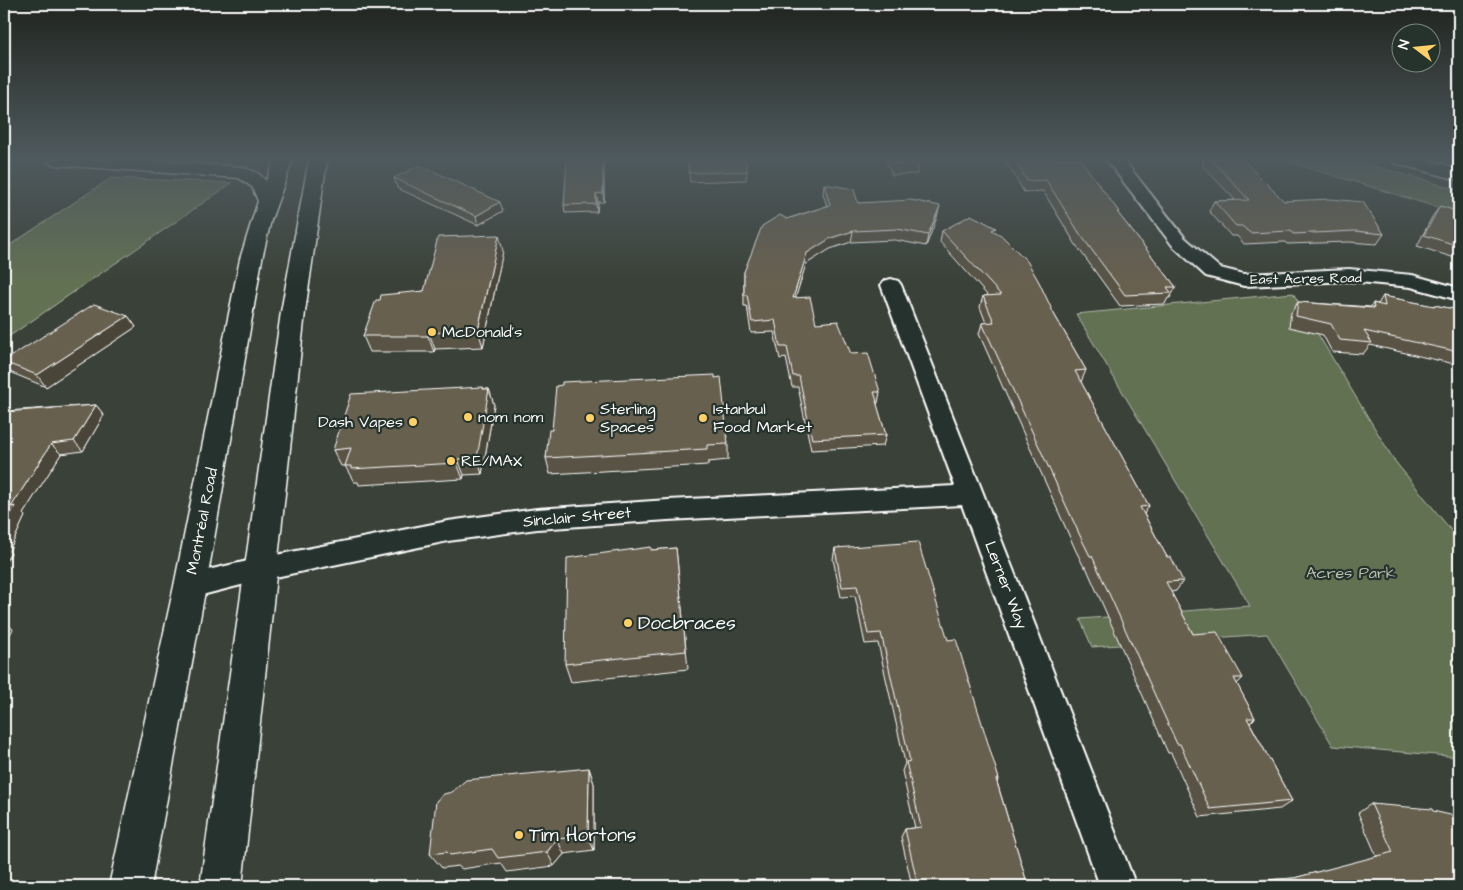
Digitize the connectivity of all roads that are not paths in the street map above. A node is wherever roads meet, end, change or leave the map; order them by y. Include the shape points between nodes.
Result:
1 (268, 201) edge
2 (311, 201) edge
3 (1147, 201) edge
4 (891, 285) dead end
5 (1459, 294) edge
6 (970, 495) junction
7 (261, 569) junction
8 (190, 586) junction
9 (130, 886) edge
10 (221, 886) edge
11 (1118, 886) edge

1 - 8 main road, Montréal Road via 251,259
2 - 7 main road via 293,312
3 - 5 street, East Acres Road via 1179,242 1213,272 1244,280 1349,275 1412,281
4 - 6 street, Lerner Way
6 - 7 street, Sinclair Street via 537,519 448,531
6 - 11 street, Lerner Way
7 - 8 street, Sinclair Street
7 - 10 main road
8 - 9 main road, Montréal Road

